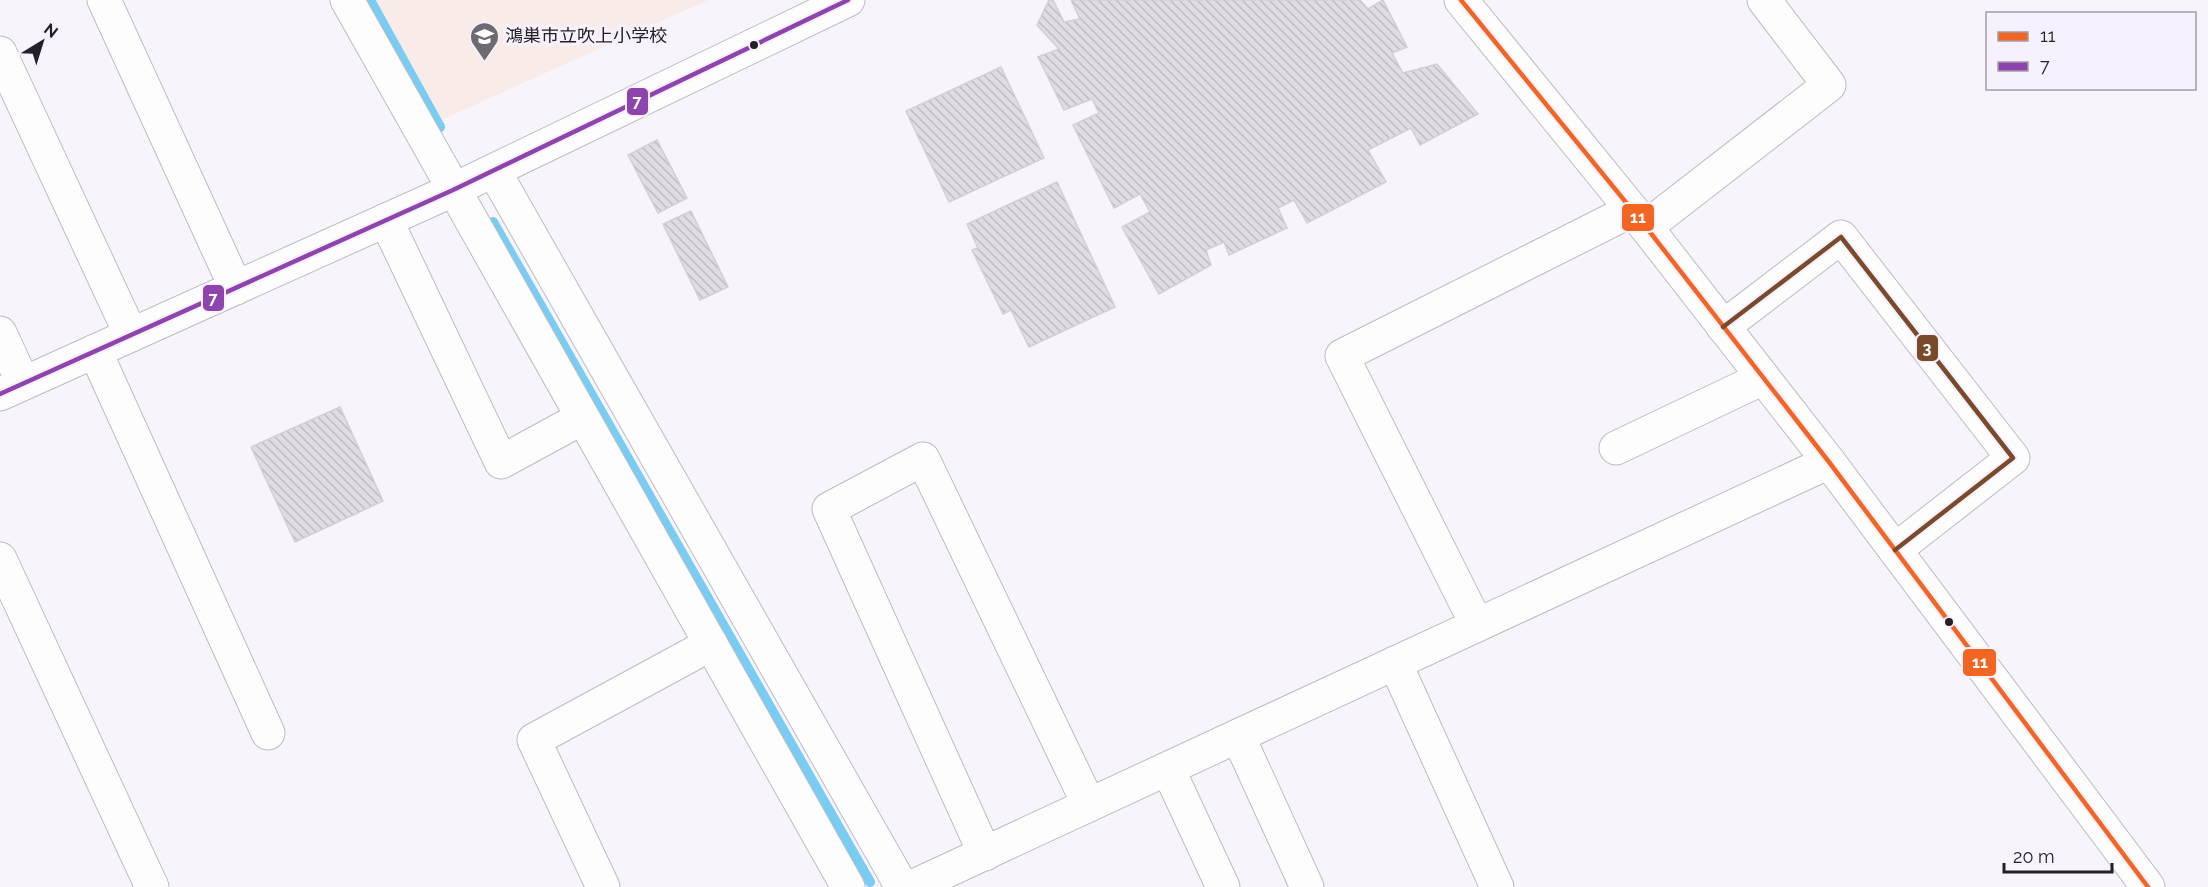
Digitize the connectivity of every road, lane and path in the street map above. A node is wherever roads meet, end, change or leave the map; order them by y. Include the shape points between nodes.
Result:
1 (104, 0) edge
2 (347, 0) edge
3 (848, 0) edge
4 (1461, 0) edge
5 (1764, 0) edge
6 (0, 53) edge
7 (494, 171) junction
8 (453, 190) junction
9 (1639, 218) junction
10 (386, 220) junction
11 (236, 288) junction
12 (1723, 327) junction
13 (0, 333) edge
14 (131, 335) junction
15 (95, 351) junction
16 (1763, 378) junction
17 (12, 388) edge
18 (582, 418) junction
19 (1616, 448) dead end
20 (1829, 462) junction
21 (1895, 550) junction
22 (0, 559) edge
23 (1477, 625) junction
24 (711, 644) junction
25 (1395, 663) junction
26 (268, 733) dead end
27 (1238, 736) junction
28 (1168, 769) junction
29 (1089, 805) junction
30 (985, 854) junction
31 (152, 887) edge
32 (603, 887) edge
33 (848, 887) edge
34 (902, 887) edge
35 (912, 887) edge
36 (1223, 887) edge
37 (1307, 887) edge
38 (1497, 887) edge
39 (2148, 887) edge

1 - 11 street
2 - 8 street
3 - 7 street
4 - 9 street
5 - 9 street via 1829,85
6 - 14 street
7 - 8 street
7 - 34 street
8 - 10 street
8 - 18 street
9 - 12 street
9 - 23 street via 1342,356
10 - 11 street
10 - 18 street via 501,462
11 - 14 street
12 - 16 street
12 - 21 street via 1841,237 2013,458
13 - 17 street
14 - 15 street
15 - 17 street
15 - 26 street
16 - 19 street
16 - 20 street
18 - 24 street
20 - 21 street
20 - 23 street
21 - 39 street
22 - 31 street
23 - 25 street
24 - 32 street via 534,740
24 - 33 street
25 - 27 street
25 - 38 street
27 - 28 street
27 - 37 street
28 - 29 street
28 - 36 street
29 - 30 street
29 - 30 street via 923,459 829,509
30 - 35 street

